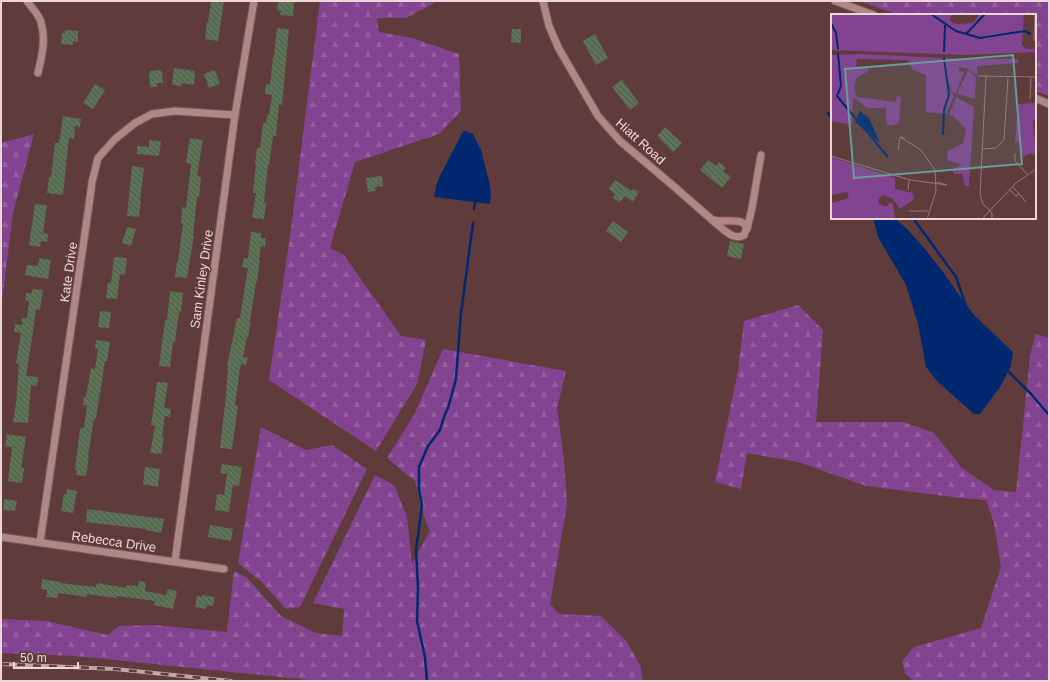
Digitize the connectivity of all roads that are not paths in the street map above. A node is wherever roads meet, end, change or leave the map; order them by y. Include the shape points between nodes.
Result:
1 (27, 1) edge
2 (254, 1) edge
3 (543, 1) edge
4 (835, 1) edge
5 (871, 14) edge
6 (38, 73) dead end
7 (1036, 98) edge
8 (1049, 104) edge
9 (235, 115) junction
10 (761, 155) dead end
11 (712, 220) junction
12 (747, 229) junction
13 (1, 537) edge
14 (40, 542) junction
15 (175, 561) junction
16 (224, 569) dead end

1 - 6 street via 41,22 43,32
2 - 9 street, Sam Kinley Drive
3 - 11 street, Hiatt Road via 549,26 559,49 598,116 620,142
4 - 5 street
7 - 8 street
9 - 14 street, Kate Drive via 175,111 152,114 135,123 115,139 98,158 92,182
9 - 15 street, Sam Kinley Drive
10 - 12 street
11 - 12 street via 740,222
11 - 12 street, Hiatt Road via 737,237 742,237
13 - 14 street, Rebecca Drive
14 - 15 street, Rebecca Drive
15 - 16 street, Rebecca Drive

